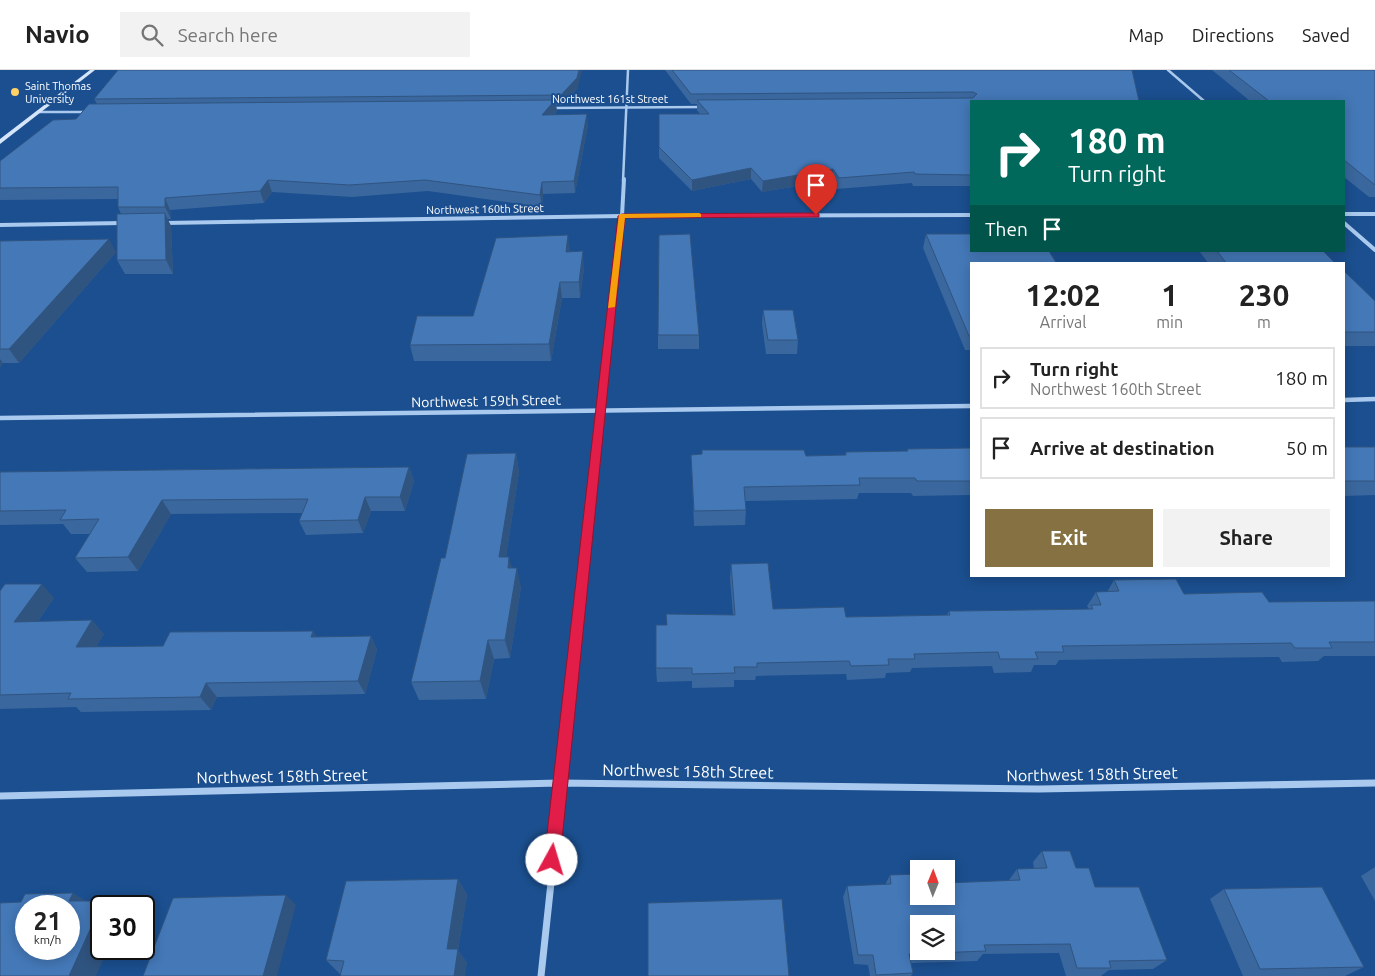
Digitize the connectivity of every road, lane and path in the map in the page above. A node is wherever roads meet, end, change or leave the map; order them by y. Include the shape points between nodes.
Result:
1 (93, 70) edge
2 (628, 70) edge
3 (1168, 70) edge
4 (1203, 100) edge
5 (628, 107) junction
6 (705, 107) edge
7 (548, 108) edge
8 (39, 112) junction
9 (91, 112) edge
10 (0, 142) edge
11 (1345, 214) edge
12 (1375, 214) edge
13 (970, 215) edge
14 (622, 216) junction
15 (130, 223) edge
16 (159, 223) edge
17 (1345, 224) edge
18 (0, 225) edge
19 (1375, 250) edge
20 (1345, 400) edge
21 (1375, 400) edge
22 (970, 406) edge
23 (599, 411) junction
24 (0, 418) edge
25 (559, 783) junction
26 (1375, 783) edge
27 (0, 796) edge
28 (540, 976) edge

1 - 8 street
2 - 5 street
3 - 4 street
5 - 6 street, Northwest 161st Street
5 - 7 street, Northwest 161st Street
5 - 14 street
8 - 9 street
8 - 10 street
11 - 12 street
13 - 14 street, Northwest 160th Street
14 - 16 street, Northwest 160th Street
14 - 23 street
15 - 18 street
17 - 19 street
20 - 21 street
22 - 23 street, Northwest 159th Street
23 - 24 street, Northwest 159th Street
23 - 25 street
25 - 26 street, Northwest 158th Street via 1039,789
25 - 27 street, Northwest 158th Street
25 - 28 street

